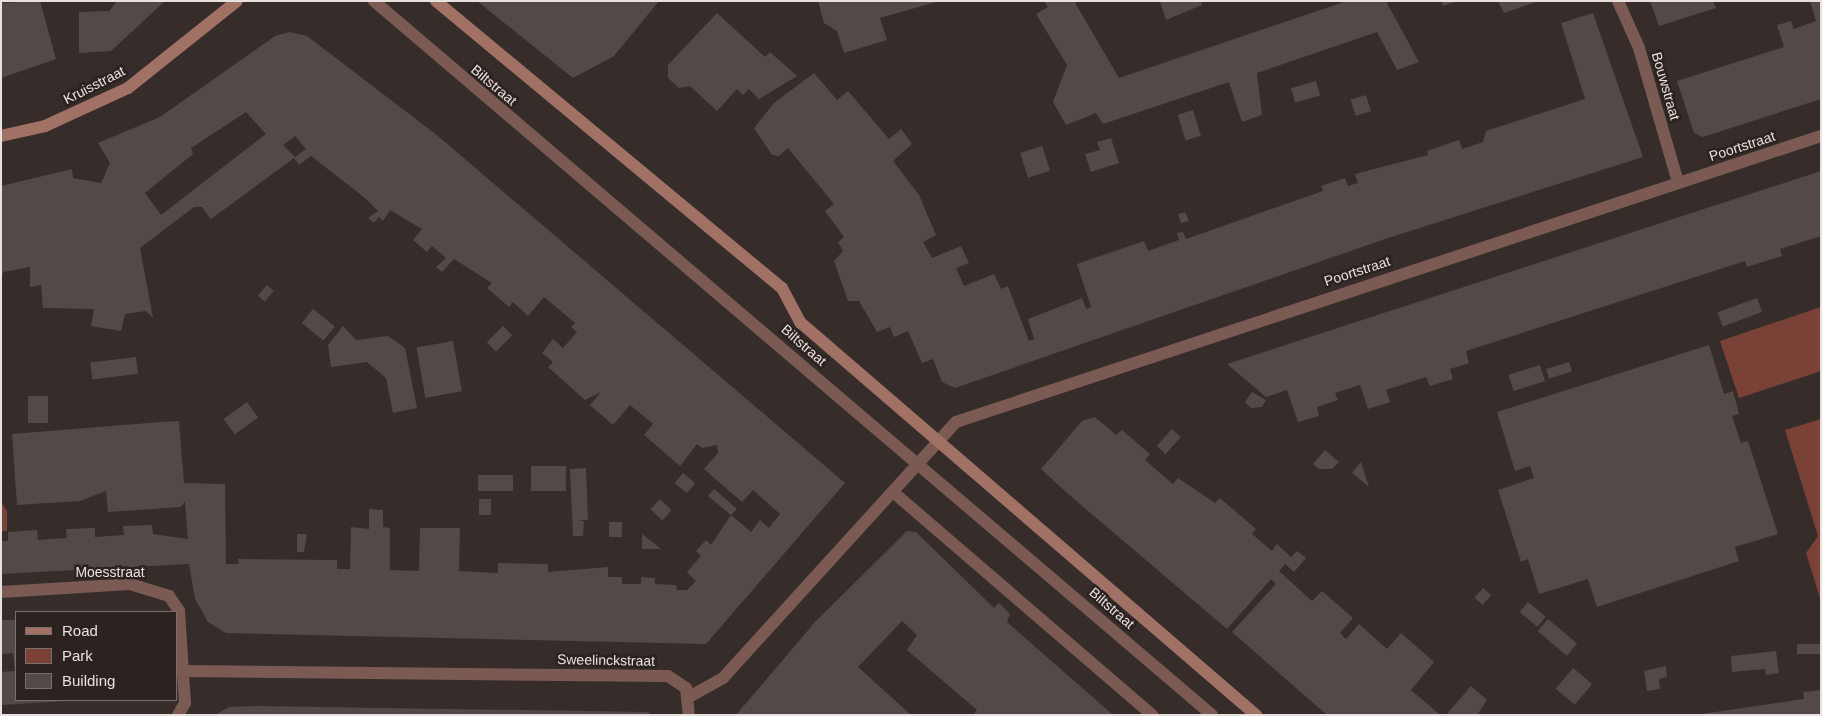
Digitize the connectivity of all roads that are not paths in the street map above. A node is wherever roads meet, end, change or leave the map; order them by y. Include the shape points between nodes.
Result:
1 (237, 1) edge
2 (374, 1) edge
3 (1618, 1) edge
4 (440, 2) edge
5 (1, 136) edge
6 (1821, 136) edge
7 (1678, 182) junction
8 (938, 441) junction
9 (919, 462) junction
10 (893, 492) junction
11 (1, 592) edge
12 (182, 671) junction
13 (689, 697) junction
14 (178, 715) edge
15 (689, 715) edge
16 (1152, 715) edge
17 (1212, 715) edge
18 (1256, 715) edge

1 - 5 street, Kruisstraat via 128,88 44,126
2 - 9 street, Biltstraat
3 - 7 street, Bouwstraat via 1639,48
4 - 8 street, Biltstraat via 782,288 801,323
6 - 7 street, Poortstraat
7 - 8 street, Poortstraat via 1017,399 956,422
8 - 9 street, Poortstraat
8 - 18 street, Biltstraat
9 - 10 street
9 - 17 street, Biltstraat
10 - 13 street via 723,678
10 - 16 street
11 - 12 street, Moesstraat via 152,587 168,596 179,611
12 - 13 street, Sweelinckstraat via 668,676 686,688
12 - 14 street, Moesstraat via 185,703
13 - 15 street

